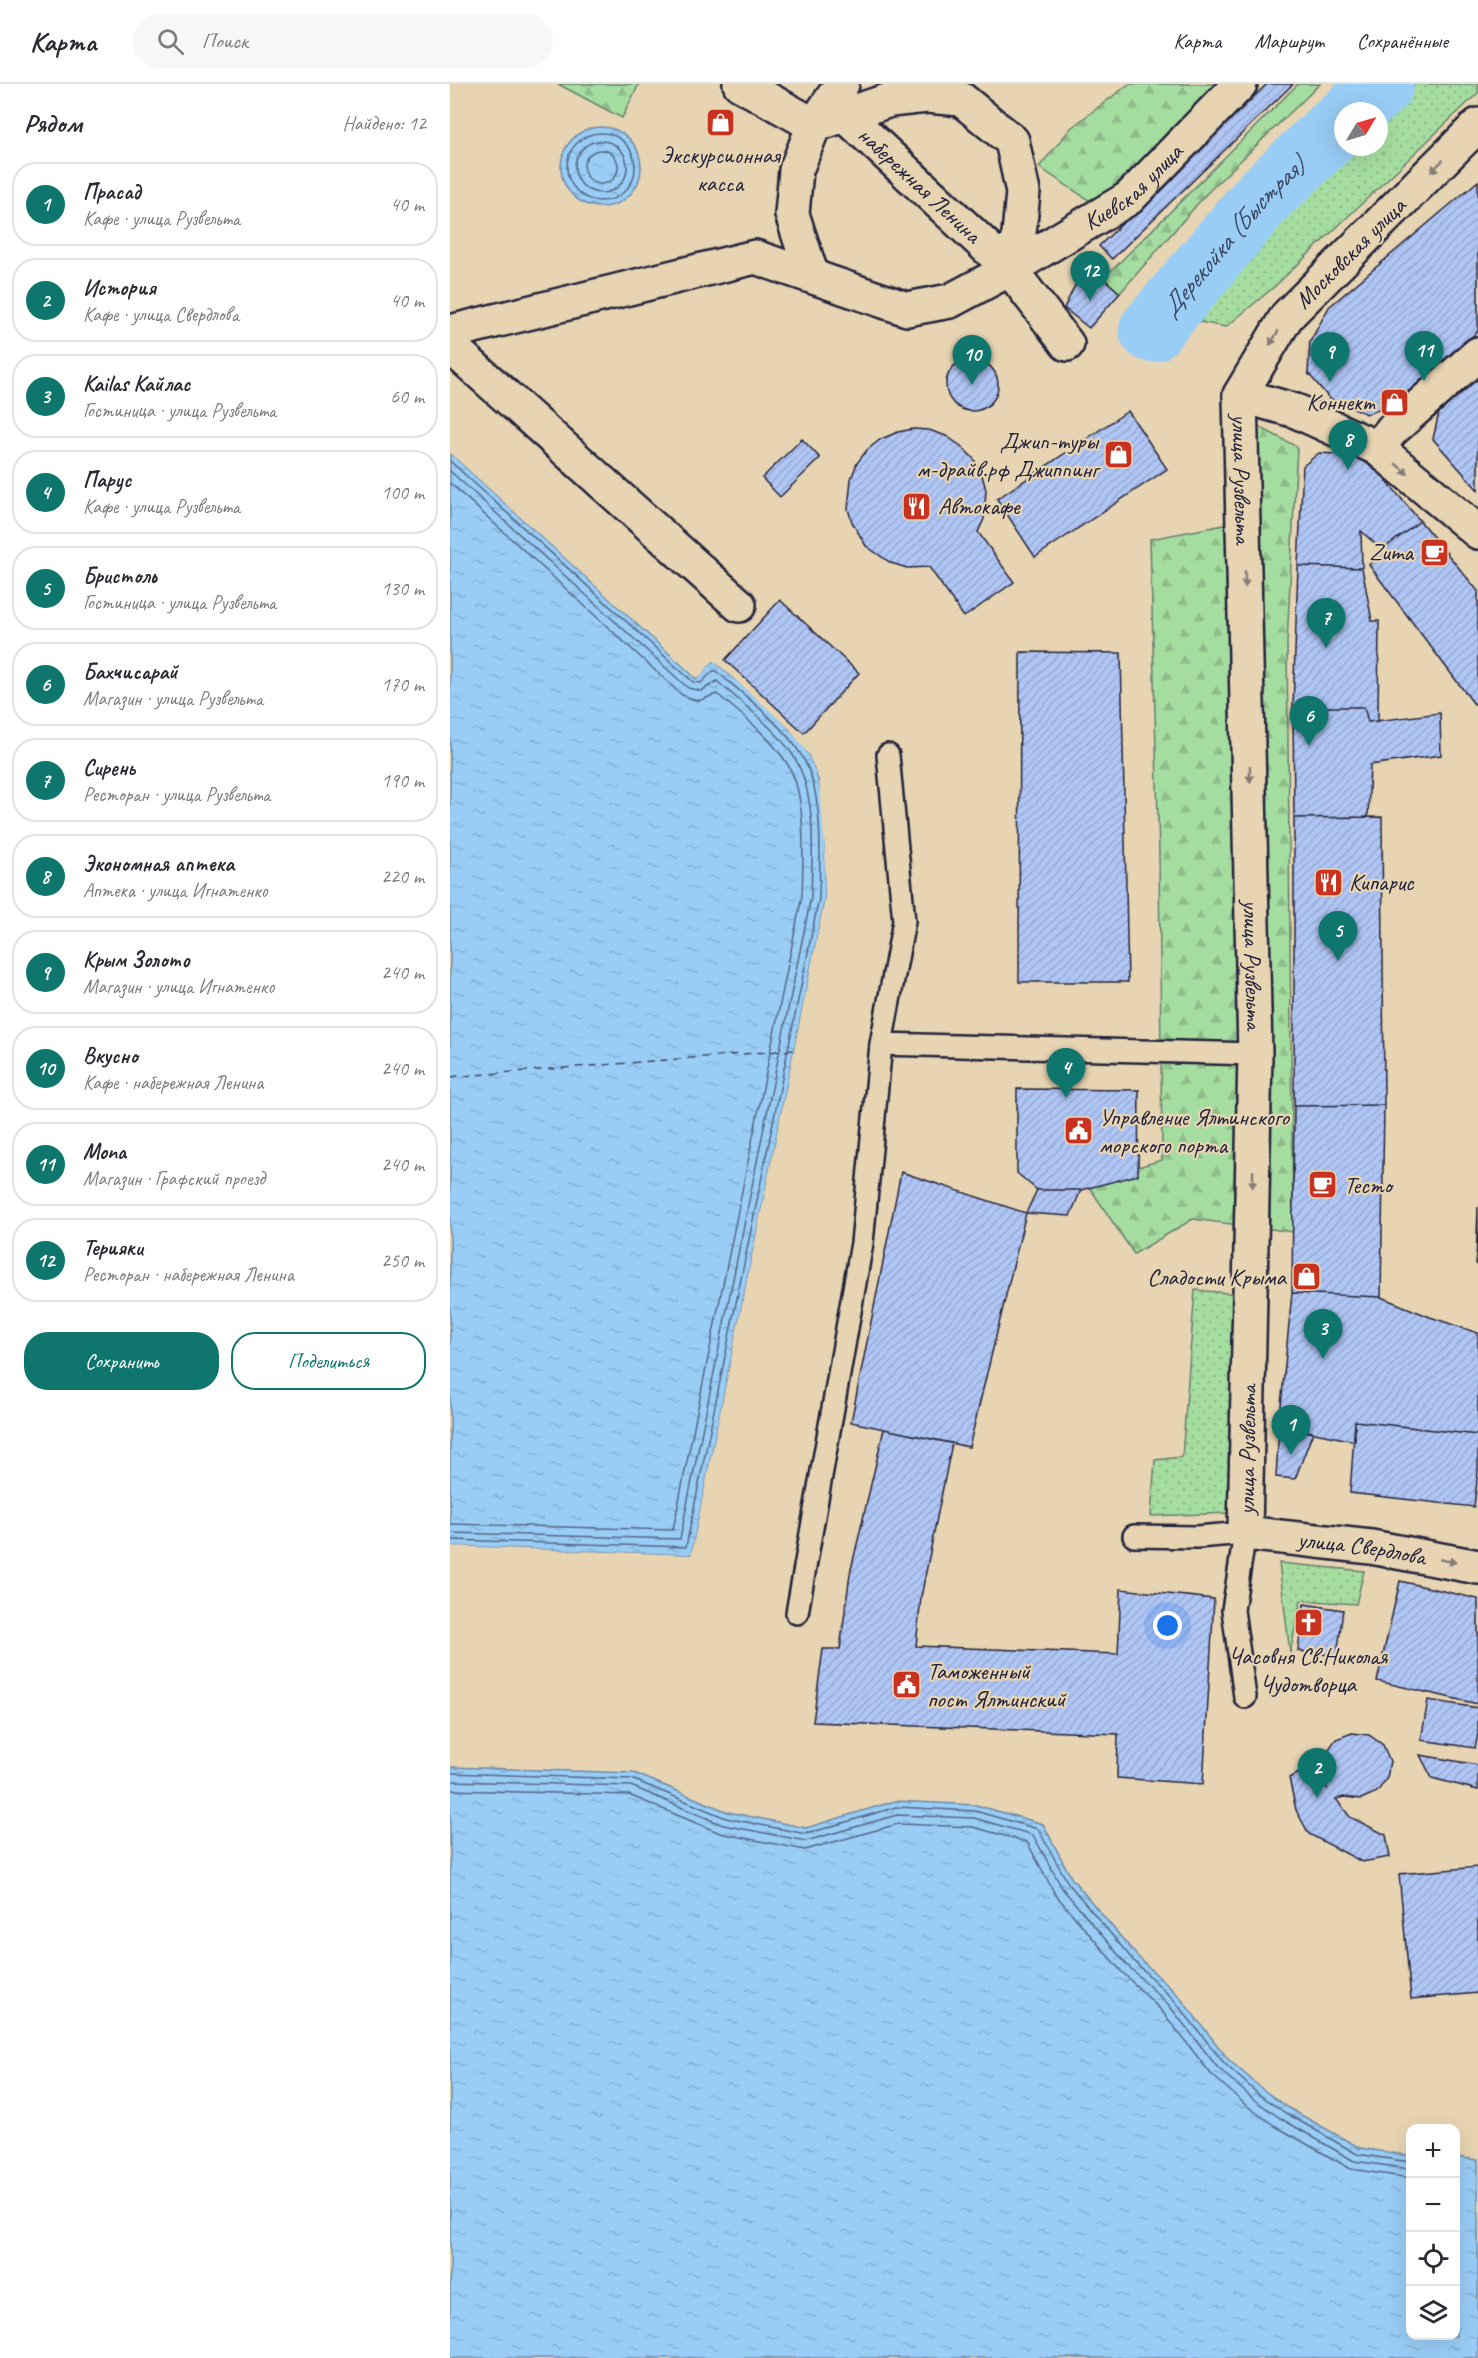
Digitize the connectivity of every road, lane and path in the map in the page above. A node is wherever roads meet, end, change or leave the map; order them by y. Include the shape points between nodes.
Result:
1 (740, 84) edge
2 (1240, 84) edge
3 (843, 100) edge
4 (814, 125) junction
5 (1478, 125) edge
6 (1010, 269) junction
7 (812, 276) junction
8 (450, 332) edge
9 (1067, 344) dead end
10 (450, 346) edge
11 (1478, 354) edge
12 (1240, 395) junction
13 (1377, 448) junction
14 (1478, 532) edge
15 (739, 605) dead end
16 (888, 755) dead end
17 (881, 1044) junction
18 (1256, 1054) junction
19 (1245, 1533) junction
20 (1134, 1536) dead end
21 (1478, 1567) edge
22 (797, 1613) dead end
23 (1245, 1697) dead end

1 - 4 street
2 - 6 street, Киевская улица via 1129,198
3 - 4 street
3 - 6 street, набережная Ленина
3 - 6 street via 927,96 961,99 1012,141 1023,192 1019,234
4 - 7 street via 796,171 792,214
5 -> 12 street, Московская улица via 1287,316
6 - 7 street, Киевская улица via 950,301 907,309
6 - 9 street, набережная Ленина
7 - 8 street, Киевская улица via 755,257
10 - 15 street
11 - 13 street
12 - 13 street via 1296,411
12 -> 18 street, улица Рузвельта
13 -> 14 street
16 - 17 lane via 904,921
17 - 18 lane
17 - 22 lane via 862,1243
18 -> 19 street, улица Рузвельта
19 - 20 lane
19 -> 21 street, улица Свердлова via 1371,1547
19 - 23 lane via 1233,1610

